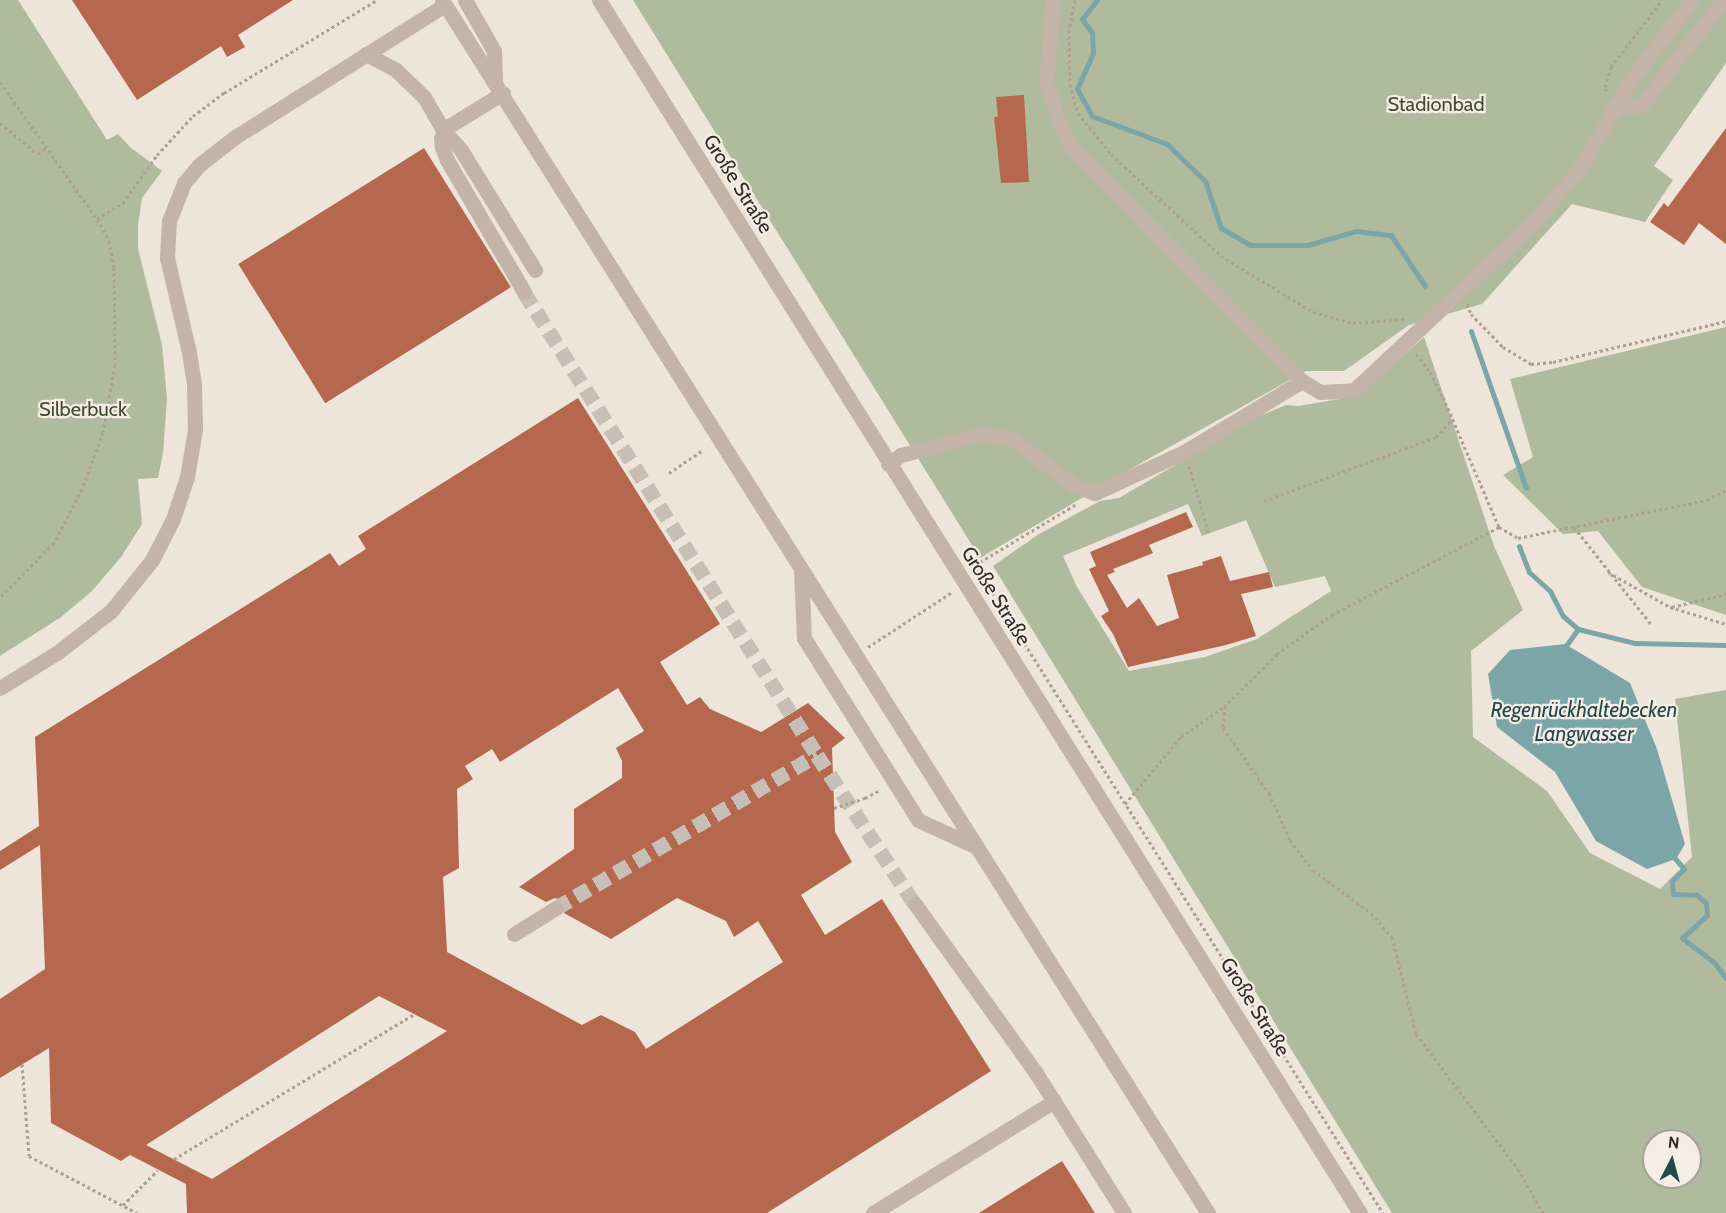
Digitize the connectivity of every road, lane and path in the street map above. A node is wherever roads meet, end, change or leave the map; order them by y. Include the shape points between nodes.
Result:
1 (377, 0) edge
2 (465, 0) edge
3 (599, 0) edge
4 (1053, 0) edge
5 (1075, 0) edge
6 (1662, 0) edge
7 (1723, 0) edge
8 (1690, 1) edge
9 (443, 2) edge
10 (1709, 18) junction
11 (366, 54) junction
12 (0, 82) edge
13 (499, 88) junction
14 (1614, 106) junction
15 (0, 123) edge
16 (444, 131) junction
17 (47, 147) junction
18 (97, 219) junction
19 (535, 270) dead end
20 (1462, 291) junction
21 (524, 292) tunnel mouth
22 (1427, 321) junction
23 (1726, 321) edge
24 (1406, 341) junction
25 (1302, 381) junction
26 (1453, 419) junction
27 (703, 450) dead end
28 (1184, 452) junction
29 (888, 464) junction
30 (669, 473) dead end
31 (1726, 490) edge
32 (1095, 493) junction
33 (1264, 501) dead end
34 (1499, 527) junction
35 (1574, 527) junction
36 (1209, 534) dead end
37 (963, 546) dead end
38 (975, 565) junction
39 (801, 567) junction
40 (1608, 572) junction
41 (962, 580) junction
42 (1726, 594) edge
43 (0, 597) edge
44 (1671, 607) junction
45 (1651, 624) dead end
46 (1726, 624) edge
47 (856, 655) junction
48 (0, 688) edge
49 (1225, 706) junction
50 (884, 788) dead end
51 (1125, 804) junction
52 (834, 808) dead end
53 (978, 848) junction
54 (915, 904) tunnel mouth
55 (556, 908) tunnel mouth
56 (514, 934) dead end
57 (414, 1014) dead end
58 (22, 1064) dead end
59 (1053, 1101) junction
60 (174, 1159) dead end
61 (158, 1170) dead end
62 (123, 1205) junction
63 (136, 1213) edge
64 (873, 1213) edge
65 (1124, 1213) edge
66 (1208, 1213) edge
67 (1360, 1213) edge
68 (1383, 1213) edge
69 (1543, 1213) edge

1 - 18 path via 193,116 157,155 123,203
2 - 13 street via 494,51
3 - 29 street, Große Straße
4 - 25 street via 1046,82 1072,148
5 - 22 path via 1070,30 1070,84 1078,113 1111,154 1213,248 1313,312 1353,323 1412,318
6 - 14 path via 1611,67 1605,87
7 - 10 street
8 - 10 street
8 - 14 street
9 - 11 street
9 - 13 street
10 - 14 street via 1641,106
11 - 16 street via 414,85
11 - 48 street via 215,151 184,183 169,221 167,258 194,384 195,429 187,477 173,519 152,560 111,611 58,652
12 - 17 path
13 - 16 street
13 - 39 street
14 - 20 street via 1580,168 1534,222
15 - 17 path via 38,154
16 - 19 street via 461,150
16 - 21 street via 442,147 447,160
17 - 18 path
18 - 43 path via 109,241 114,267 115,365 103,432 82,489 54,543
20 - 22 street
20 - 23 path via 1471,314 1503,347 1531,364
22 - 24 street
24 - 25 street via 1354,390 1320,392
24 - 26 path via 1430,372
25 - 28 street
26 - 33 path via 1436,437
26 - 34 path
27 - 30 path
28 - 32 street
28 - 36 path
29 - 32 street via 901,455 980,434 1012,438 1073,484
29 - 41 street, Große Straße
31 - 35 path via 1707,500
32 - 38 path
34 - 35 path via 1518,538
34 - 49 path via 1333,614 1277,654
35 - 40 path
37 - 38 path
38 - 41 path
38 - 51 path
39 - 47 street
39 - 53 street via 804,638 918,820
40 - 44 path
40 - 45 path
41 - 47 path
41 - 67 street, Große Straße
42 - 44 path
44 - 46 path
47 - 53 street
49 - 51 path via 1181,737
49 - 69 path via 1224,728 1269,793 1290,840 1313,870 1371,913 1392,937 1416,1034 1518,1169
50 - 52 path
51 - 68 path
53 - 66 street
54 - 59 street
55 - 56 street
57 - 60 path
58 - 62 path via 29,1156
59 - 64 street
59 - 65 street
61 - 62 path
62 - 63 path

